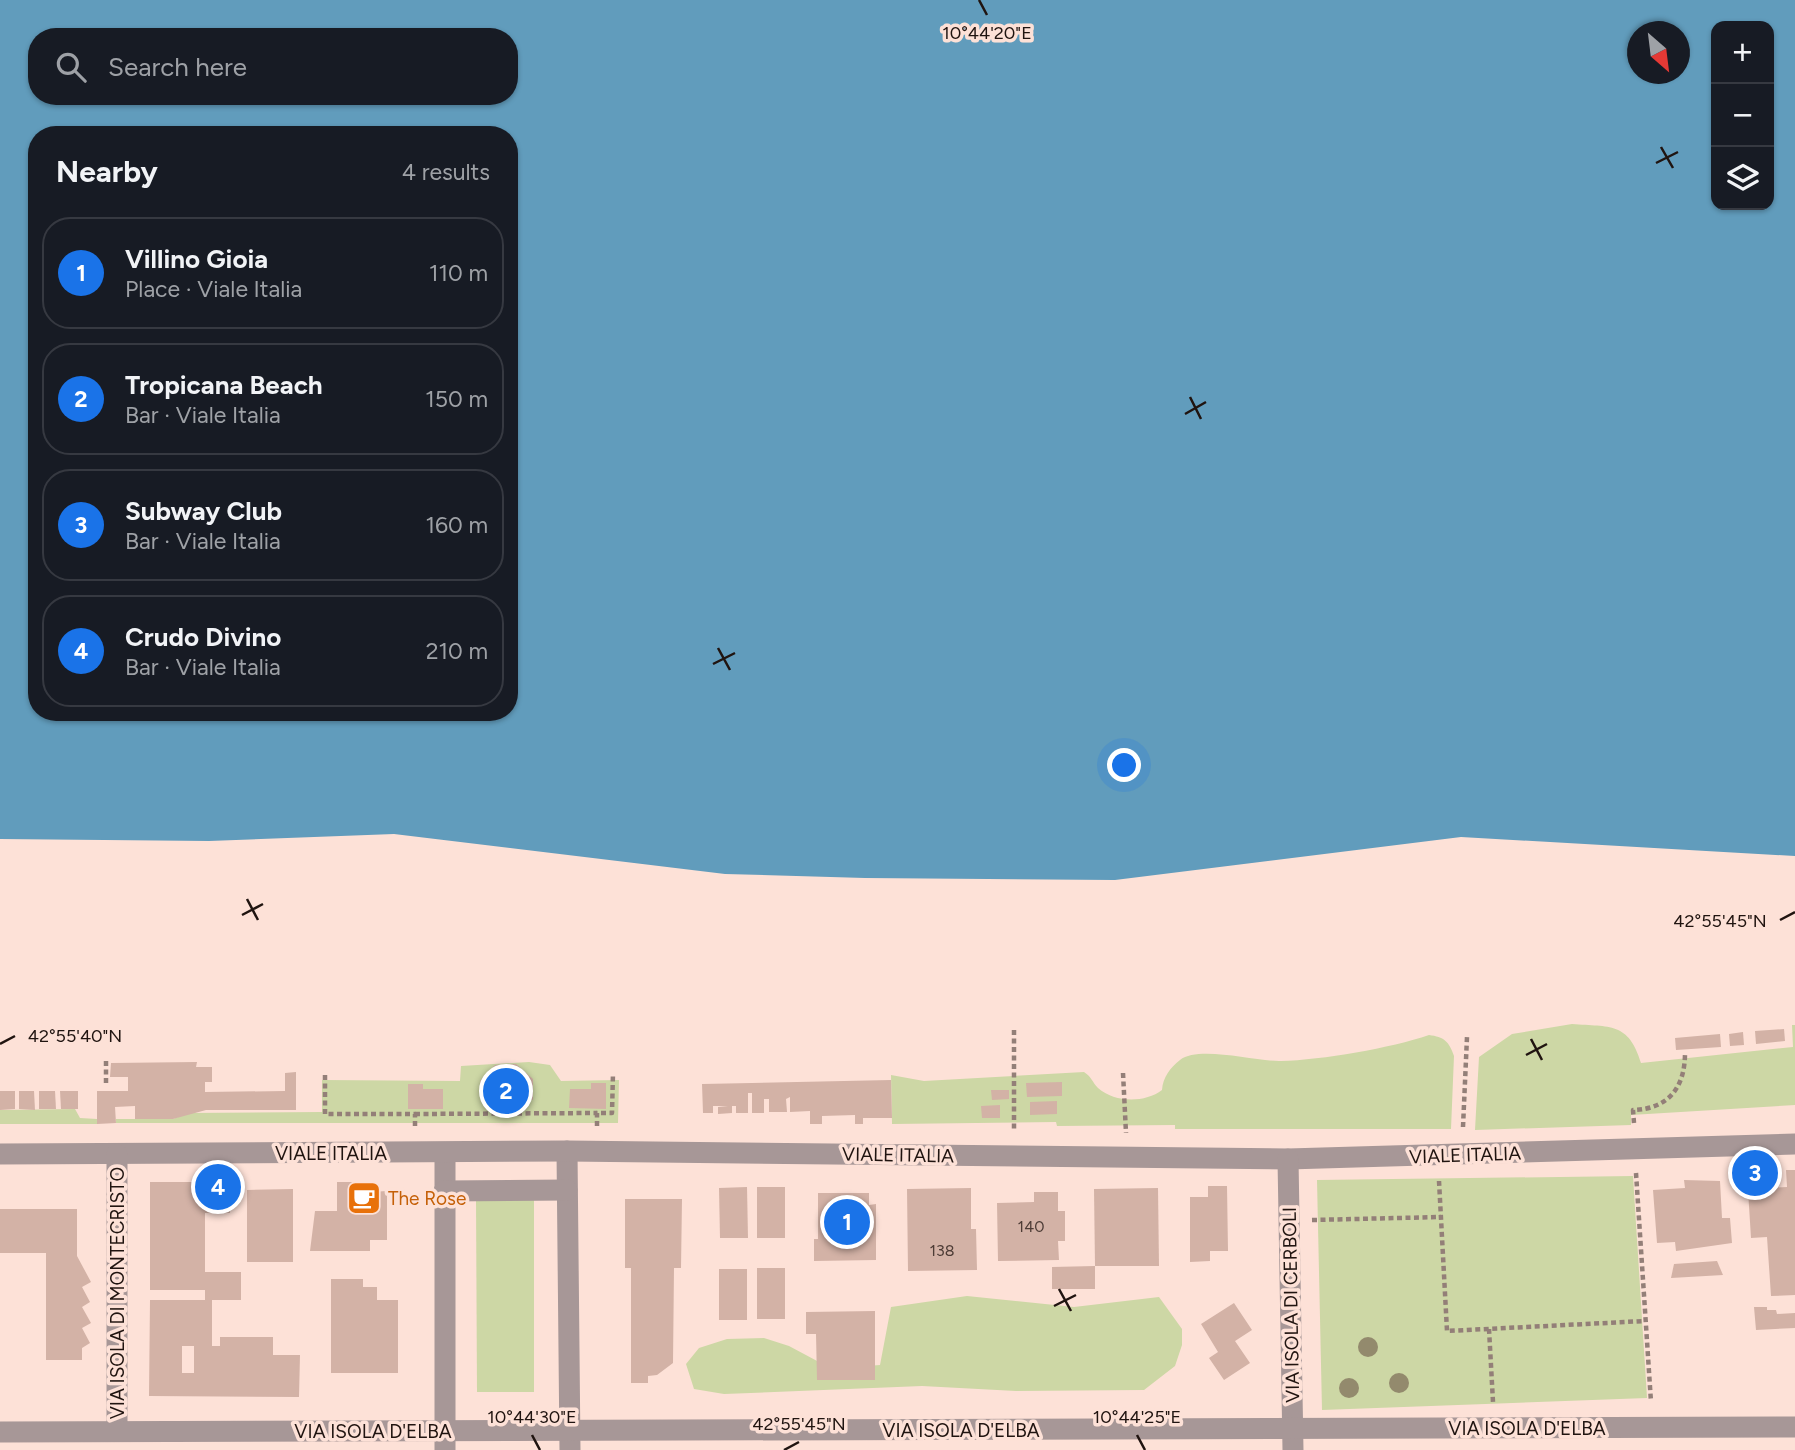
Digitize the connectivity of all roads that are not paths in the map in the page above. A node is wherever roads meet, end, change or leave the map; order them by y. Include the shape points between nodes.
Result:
1 (1795, 1144) edge
2 (567, 1151) junction
3 (445, 1153) junction
4 (0, 1154) edge
5 (117, 1155) junction
6 (1288, 1159) junction
7 (444, 1187) junction
8 (567, 1187) junction
9 (1795, 1427) edge
10 (1293, 1428) junction
11 (117, 1431) junction
12 (0, 1432) edge
13 (569, 1440) edge
14 (817, 1440) edge
15 (1049, 1440) edge
16 (204, 1441) edge
17 (445, 1441) edge
18 (1293, 1450) edge

1 - 6 street, VIALE ITALIA
2 - 3 street, VIALE ITALIA
2 - 6 street, VIALE ITALIA
2 - 8 street
3 - 5 street, VIALE ITALIA
3 - 7 street
4 - 5 street, VIALE ITALIA
5 - 11 street, VIA ISOLA DI MONTECRISTO
6 - 10 street, VIA ISOLA DI CERBOLI
7 - 8 street
7 - 17 street
8 - 13 street
9 - 10 street, VIA ISOLA D'ELBA
10 - 15 street, VIA ISOLA D'ELBA
10 - 18 street, VIA ISOLA DI CERBOLI
11 - 12 street, VIA ISOLA D'ELBA
11 - 16 street, VIA ISOLA D'ELBA
13 - 14 street, VIA ISOLA D'ELBA
13 - 17 street, VIA ISOLA D'ELBA
14 - 15 street, VIA ISOLA D'ELBA
16 - 17 street, VIA ISOLA D'ELBA

